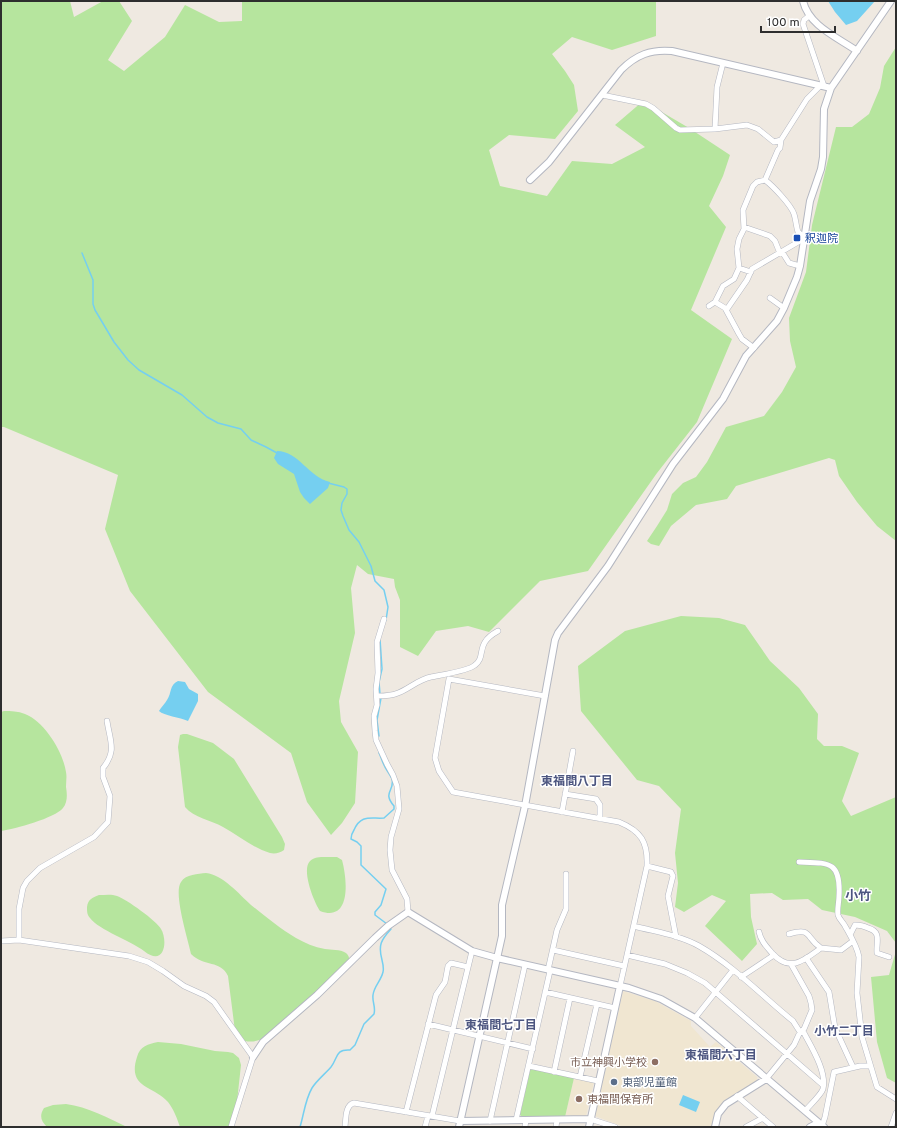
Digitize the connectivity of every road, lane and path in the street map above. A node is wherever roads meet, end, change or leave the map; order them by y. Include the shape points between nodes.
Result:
1 (803, 1) edge
2 (891, 1) edge
3 (809, 16) junction
4 (857, 50) junction
5 (723, 63) junction
6 (823, 85) junction
7 (831, 88) junction
8 (602, 95) junction
9 (715, 129) junction
10 (781, 140) junction
11 (774, 142) junction
12 (778, 150) junction
13 (530, 180) dead end
14 (766, 180) junction
15 (744, 227) junction
16 (805, 238) junction
17 (781, 252) junction
18 (800, 266) junction
19 (739, 268) junction
20 (751, 272) junction
21 (770, 298) dead end
22 (715, 302) junction
23 (709, 306) dead end
24 (784, 308) junction
25 (726, 309) junction
26 (754, 348) junction
27 (384, 619) dead end
28 (498, 631) dead end
29 (447, 677) junction
30 (377, 696) junction
31 (545, 696) junction
32 (107, 721) dead end
33 (573, 751) dead end
34 (565, 794) junction
35 (525, 806) junction
36 (562, 812) junction
37 (600, 819) junction
38 (799, 862) dead end
39 (647, 866) junction
40 (566, 874) dead end
41 (408, 912) junction
42 (634, 926) junction
43 (759, 932) dead end
44 (789, 934) dead end
45 (850, 935) junction
46 (676, 937) junction
47 (19, 940) junction
48 (1, 941) edge
49 (853, 941) junction
50 (820, 948) junction
51 (553, 950) junction
52 (472, 951) junction
53 (627, 955) junction
54 (774, 955) junction
55 (889, 957) dead end
56 (497, 958) junction
57 (806, 958) junction
58 (790, 964) junction
59 (525, 965) junction
60 (624, 966) junction
61 (468, 967) junction
62 (549, 970) junction
63 (733, 970) junction
64 (741, 976) junction
65 (620, 986) junction
66 (545, 992) junction
67 (716, 993) junction
68 (570, 998) junction
69 (596, 1004) junction
70 (615, 1008) junction
71 (695, 1018) junction
72 (428, 1024) junction
73 (452, 1030) junction
74 (800, 1032) junction
75 (479, 1036) junction
76 (507, 1043) junction
77 (533, 1049) junction
78 (787, 1054) junction
79 (253, 1057) junction
80 (529, 1066) junction
81 (870, 1066) junction
82 (853, 1067) junction
83 (554, 1072) junction
84 (580, 1077) junction
85 (766, 1079) junction
86 (598, 1081) junction
87 (823, 1085) junction
88 (737, 1096) junction
89 (896, 1099) edge
90 (805, 1111) junction
91 (406, 1112) junction
92 (896, 1113) edge
93 (430, 1116) junction
94 (762, 1118) junction
95 (516, 1120) junction
96 (557, 1120) junction
97 (590, 1120) junction
98 (492, 1123) edge
99 (460, 1124) edge
100 (526, 1124) edge
101 (821, 1125) edge
102 (231, 1127) edge
103 (344, 1127) edge
104 (425, 1127) edge
105 (556, 1127) edge
106 (589, 1127) edge
107 (615, 1127) edge
108 (715, 1127) edge
109 (746, 1127) edge
110 (773, 1127) edge
111 (810, 1127) edge
112 (891, 1127) edge

1 - 3 street
2 - 4 street
3 - 4 street
3 - 6 street via 803,24
4 - 7 street
5 - 6 street
5 - 8 street via 672,51 649,51 629,62
5 - 9 street via 717,87
6 - 7 street
6 - 10 street via 807,99
7 - 16 street via 824,109 821,169 810,201
8 - 9 street via 646,104 680,130
8 - 13 street via 549,162
9 - 11 street via 752,126
10 - 11 street
10 - 12 street
11 - 12 street
12 - 14 street
14 - 15 street via 757,182 750,193 743,210
14 - 16 street via 791,208 798,232
15 - 17 street via 770,236
15 - 19 street via 737,249
16 - 17 street
16 - 18 street
17 - 18 street via 789,263
17 - 20 street
18 - 24 street
19 - 20 street
19 - 22 street via 734,279 723,286
20 - 25 street
21 - 24 street
22 - 23 street
22 - 25 street
24 - 26 street
25 - 26 street via 739,334
26 - 31 street via 746,356 723,399 672,464 608,566 558,633
27 - 30 street via 377,642
28 - 29 street via 482,644 477,664 451,672
29 - 30 street via 430,677 393,695
29 - 31 street
29 - 35 street via 435,758 438,771 453,792
30 - 41 street via 374,716 376,740 397,786 399,809 391,838 392,870 407,899
31 - 35 street
32 - 47 street via 112,750 111,757 103,768 103,777 110,796 108,822 94,837 40,868 27,882 23,888 19,909
33 - 34 street
34 - 36 street
34 - 37 street via 596,800 600,806
35 - 36 street
35 - 56 street via 503,900 502,936
36 - 37 street
37 - 39 street via 619,822 638,832 646,846
38 - 45 street via 825,863 837,871 840,884 838,916
39 - 42 street
39 - 46 street via 671,872 673,876 668,896
40 - 51 street via 566,909 557,930
41 - 52 street
41 - 79 street via 388,926 317,995 263,1042
42 - 46 street
42 - 53 street
43 - 54 street via 762,941
44 - 50 street via 800,931 806,933
45 - 49 street
45 - 55 street via 855,925 874,930 877,934 877,953
46 - 63 street via 698,946
47 - 48 street
47 - 79 street via 120,954 148,962 214,1002
49 - 50 street via 841,950
49 - 81 street via 859,957 857,993 862,1038
50 - 57 street
51 - 60 street
51 - 62 street
52 - 56 street
52 - 61 street
53 - 60 street
53 - 67 street via 665,964 687,973
54 - 58 street
54 - 64 street
56 - 59 street
56 - 75 street
57 - 58 street
57 - 82 street via 829,992 835,1028
58 - 74 street via 811,1003 812,1010 804,1030
59 - 62 street
59 - 76 street
60 - 65 street
61 - 72 street via 451,963 448,966 445,982 436,995
61 - 73 street
62 - 65 street
62 - 66 street
63 - 64 street
63 - 67 street
64 - 74 street via 793,1021
65 - 70 street
65 - 71 street via 662,999
66 - 68 street
66 - 77 street
67 - 71 street
67 - 78 street
68 - 69 street
68 - 83 street
69 - 70 street
69 - 84 street
70 - 86 street
71 - 85 street
72 - 73 street
72 - 91 street
73 - 75 street
73 - 93 street
74 - 78 street
74 - 87 street via 804,1033 816,1055
75 - 76 street
75 - 99 street
76 - 77 street
76 - 98 street
77 - 80 street
78 - 85 street
78 - 87 street
79 - 102 street
80 - 83 street
80 - 95 street
81 - 82 street
81 - 89 street via 877,1087
82 - 101 street via 834,1072
83 - 84 street
84 - 86 street
85 - 88 street
85 - 90 street
86 - 97 street
87 - 90 street via 823,1091
88 - 94 street
88 - 108 street via 718,1114
90 - 101 street
91 - 93 street
91 - 103 street via 351,1103
92 - 112 street
93 - 99 street
93 - 104 street
94 - 109 street
94 - 110 street
95 - 98 street
95 - 100 street
96 - 97 street
96 - 100 street
96 - 105 street
97 - 106 street
97 - 107 street
98 - 99 street
101 - 111 street

